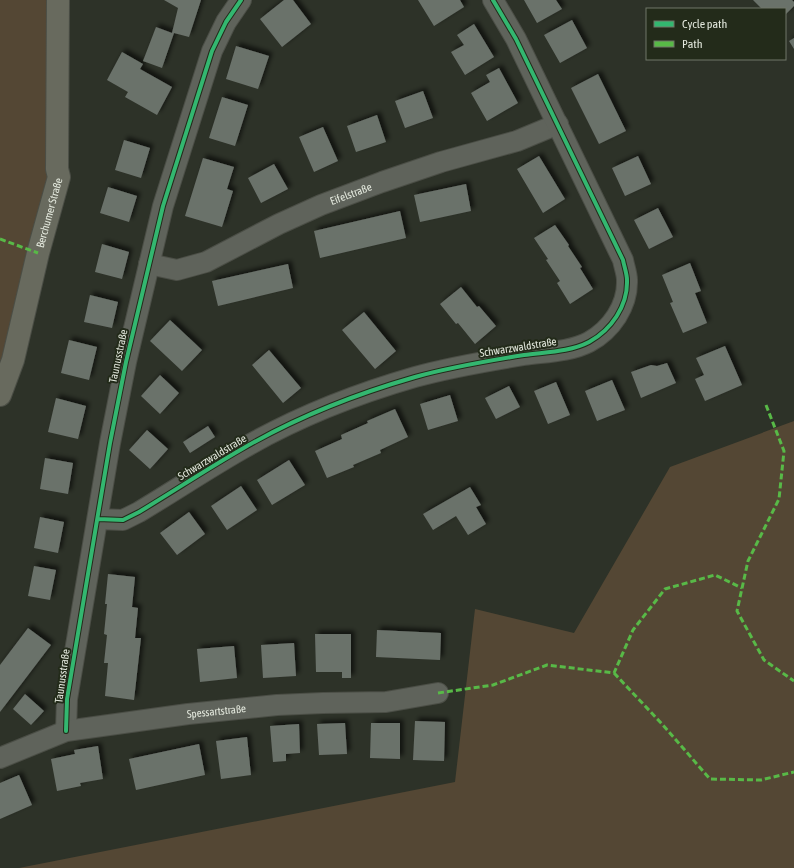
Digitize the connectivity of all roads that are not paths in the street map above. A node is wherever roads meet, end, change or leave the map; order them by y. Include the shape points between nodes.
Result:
1 (58, 0) edge
2 (241, 0) edge
3 (493, 0) edge
4 (558, 124) junction
5 (149, 264) junction
6 (0, 395) edge
7 (98, 519) junction
8 (438, 694) dead end
9 (66, 731) junction
10 (0, 758) edge

1 - 6 main road, Berchumer Straße via 58,177 13,360
2 - 5 street, Taunusstraße via 226,22 212,51 163,206
3 - 4 street, Schwarzwaldstraße via 516,39
4 - 5 street, Eifelstraße via 517,141 426,167 321,205 206,262 177,270
4 - 7 street, Schwarzwaldstraße via 623,260 627,280 625,296 616,319 606,330 589,342 569,348 433,372 353,398 277,430 243,448 123,520
5 - 7 street, Taunusstraße via 126,362
7 - 9 street, Taunusstraße via 67,699
8 - 9 street, Spessartstraße via 386,702 277,705 203,712
9 - 10 street, Spessartstraße

